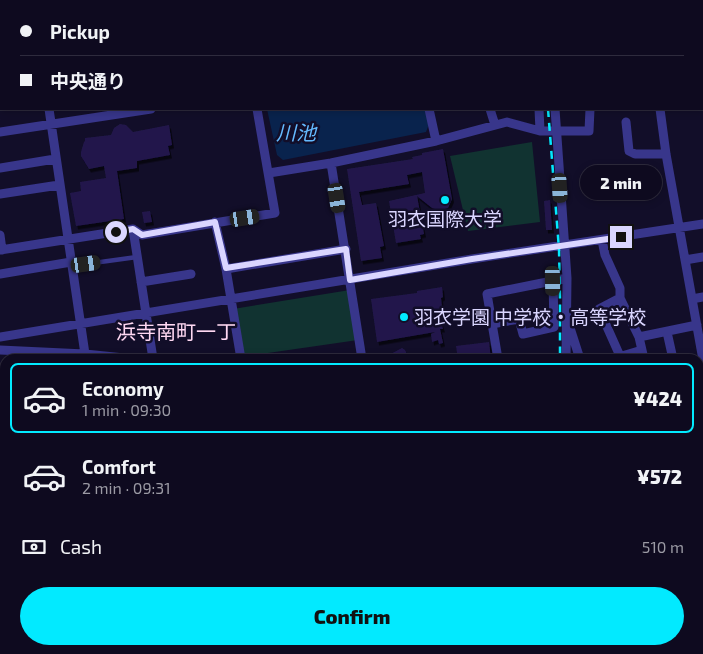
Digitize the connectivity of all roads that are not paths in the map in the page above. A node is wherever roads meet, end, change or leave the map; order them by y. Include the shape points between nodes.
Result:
1 (49, 110) edge
2 (136, 110) edge
3 (257, 110) edge
4 (429, 110) edge
5 (490, 110) edge
6 (538, 110) edge
7 (555, 110) edge
8 (590, 110) edge
9 (660, 110) edge
10 (106, 112) edge
11 (626, 122) dead end
12 (50, 124) junction
13 (495, 125) junction
14 (540, 131) junction
15 (557, 131) junction
16 (0, 132) edge
17 (436, 141) junction
18 (666, 154) junction
19 (55, 159) junction
20 (331, 163) junction
21 (0, 168) edge
22 (269, 172) junction
23 (59, 184) junction
24 (0, 194) edge
25 (215, 222) junction
26 (703, 224) edge
27 (680, 228) junction
28 (133, 229) junction
29 (0, 235) edge
30 (68, 240) junction
31 (602, 240) junction
32 (564, 246) junction
33 (346, 249) junction
34 (1, 250) edge
35 (137, 257) junction
36 (703, 257) edge
37 (685, 260) junction
38 (71, 262) junction
39 (86, 264) dead end
40 (226, 268) junction
41 (0, 274) edge
42 (191, 274) dead end
43 (566, 278) junction
44 (350, 280) junction
45 (553, 281) junction
46 (141, 282) junction
47 (703, 297) edge
48 (620, 298) junction
49 (231, 299) junction
50 (692, 299) junction
51 (145, 312) junction
52 (567, 320) junction
53 (80, 323) junction
54 (492, 324) junction
55 (697, 325) junction
56 (667, 332) junction
57 (0, 337) edge
58 (639, 337) junction
59 (5, 353) edge
60 (22, 354) edge
61 (85, 354) edge
62 (152, 354) edge
63 (240, 354) edge
64 (361, 354) edge
65 (497, 354) edge
66 (566, 354) edge
67 (578, 354) edge
68 (615, 354) edge
69 (643, 354) edge
70 (672, 354) edge
71 (702, 354) edge

1 - 12 street
2 - 10 street
3 - 22 street
4 - 17 street
5 - 13 street
6 - 14 street
7 - 15 street
8 - 15 street via 589,131
9 - 18 street
10 - 12 street
11 - 18 street via 629,151 635,154
12 - 16 street
12 - 19 street
13 - 14 street via 507,122
13 - 17 street
14 - 15 street
15 - 32 street
17 - 20 street
18 - 27 street
19 - 21 street
19 - 23 street
20 - 22 street
20 - 33 street
22 - 25 street via 275,213
23 - 24 street
23 - 30 street
25 - 28 street via 142,235
25 - 40 street
26 - 27 street
27 - 31 street
27 - 37 street
28 - 30 street
28 - 35 street
29 - 34 street
30 - 34 street
30 - 38 street
31 - 32 street
31 - 48 street via 620,288
32 - 43 street
32 - 44 street
33 - 40 street
33 - 44 street
35 - 39 lane
35 - 46 street
36 - 37 street
37 - 50 street
38 - 41 street
38 - 53 street
40 - 49 street
42 - 46 street
43 - 45 street
43 - 52 street
44 - 49 street
44 - 64 street
45 - 54 street via 486,294
45 - 54 street via 554,327 523,334 520,319
46 - 51 street
47 - 50 street
48 - 58 street
48 - 68 street via 599,309
49 - 51 street
49 - 63 street
50 - 55 street
51 - 53 street
51 - 62 street
52 - 66 street
52 - 67 street
53 - 57 street
53 - 61 street
54 - 65 street
55 - 56 street
55 - 71 street
56 - 58 street
56 - 70 street
58 - 69 street
59 - 60 street

